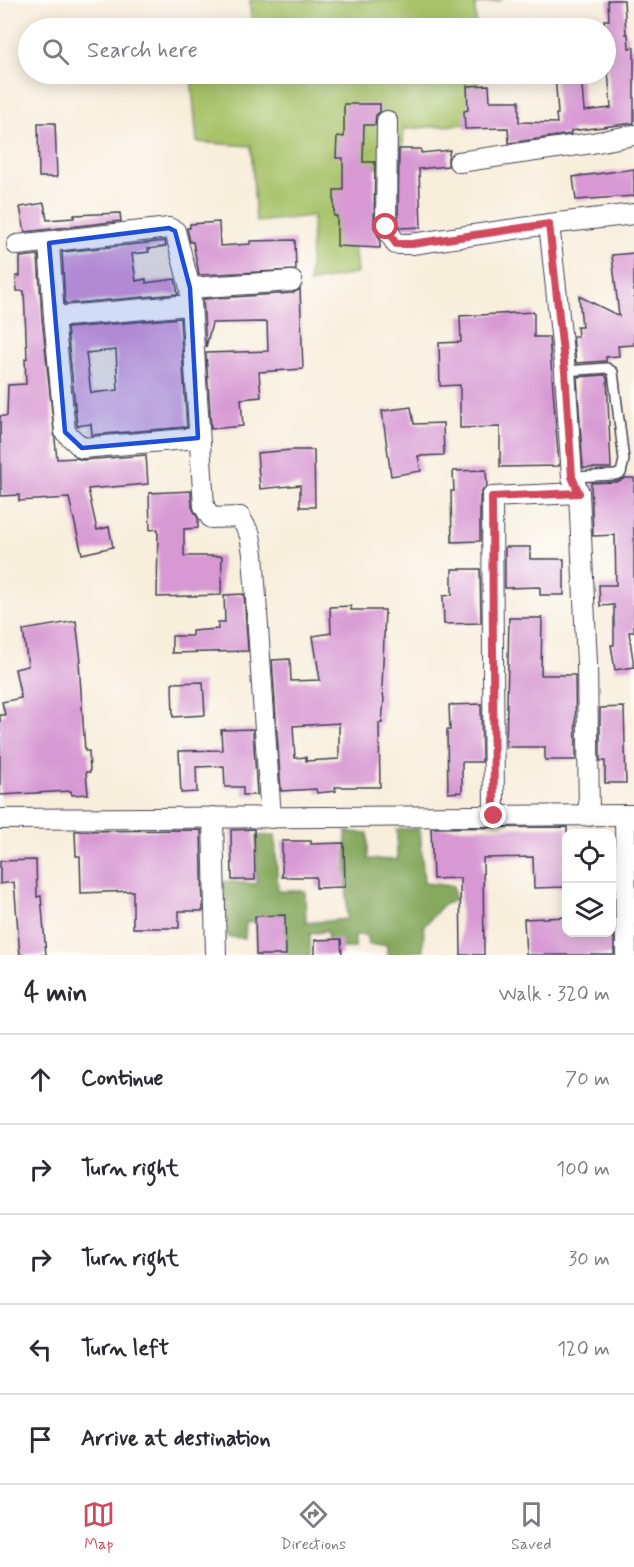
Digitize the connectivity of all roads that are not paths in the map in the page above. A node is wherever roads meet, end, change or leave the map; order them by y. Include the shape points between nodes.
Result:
1 (387, 121) dead end
2 (634, 135) edge
3 (459, 162) dead end
4 (634, 214) edge
5 (549, 224) junction
6 (49, 243) junction
7 (17, 245) dead end
8 (292, 281) dead end
9 (190, 296) junction
10 (54, 317) junction
11 (565, 371) junction
12 (198, 438) junction
13 (576, 485) junction
14 (630, 815) edge
15 (494, 816) junction
16 (589, 816) junction
17 (213, 817) junction
18 (271, 818) junction
19 (0, 819) edge
20 (216, 955) edge
21 (626, 955) edge

1 - 5 street via 386,227 396,244
2 - 3 street
4 - 5 street
5 - 11 street
6 - 7 street
6 - 9 street via 169,228 175,231
6 - 10 street
8 - 9 street
9 - 10 street
9 - 12 street
10 - 12 street via 65,432 75,443 82,448
11 - 13 street
11 - 13 lane via 607,368 614,372 624,460 621,473
12 - 18 street via 204,506 211,518 240,518 250,535
13 - 15 street via 492,497
13 - 16 street via 587,663
14 - 16 street
14 - 21 street
15 - 16 street
15 - 18 street
17 - 18 street
17 - 19 street
17 - 20 street

